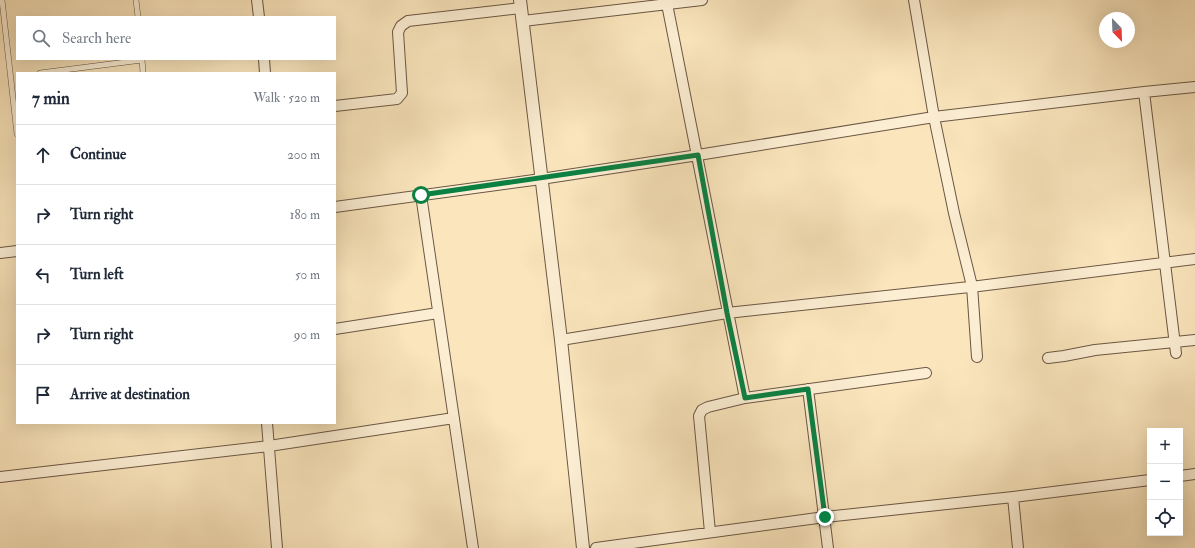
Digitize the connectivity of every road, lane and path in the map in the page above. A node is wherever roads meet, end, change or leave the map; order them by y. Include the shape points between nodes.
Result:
1 (2, 0) edge
2 (136, 0) edge
3 (258, 0) edge
4 (702, 0) edge
5 (914, 0) edge
6 (521, 4) edge
7 (667, 4) junction
8 (138, 16) edge
9 (259, 16) edge
10 (523, 21) junction
11 (142, 60) edge
12 (264, 60) edge
13 (48, 72) edge
14 (143, 72) edge
15 (265, 72) edge
16 (16, 76) edge
17 (10, 77) junction
18 (1195, 87) edge
19 (1144, 92) junction
20 (336, 106) edge
21 (934, 117) junction
22 (16, 126) edge
23 (698, 155) junction
24 (541, 179) junction
25 (421, 195) junction
26 (336, 207) edge
27 (16, 251) edge
28 (0, 254) edge
29 (1195, 259) edge
30 (1164, 263) junction
31 (972, 286) junction
32 (438, 313) junction
33 (727, 313) junction
34 (336, 329) edge
35 (561, 340) junction
36 (1195, 340) edge
37 (1174, 342) junction
38 (1176, 353) dead end
39 (977, 357) dead end
40 (1048, 358) dead end
41 (926, 373) dead end
42 (808, 389) junction
43 (745, 398) junction
44 (454, 418) junction
45 (267, 424) edge
46 (269, 446) junction
47 (1195, 474) edge
48 (1183, 476) edge
49 (0, 477) edge
50 (1147, 480) edge
51 (1012, 497) junction
52 (825, 517) junction
53 (710, 532) junction
54 (277, 548) edge
55 (473, 548) edge
56 (583, 548) edge
57 (596, 548) edge
58 (828, 548) edge
59 (1018, 548) edge

1 - 17 lane
2 - 8 lane
3 - 9 street
4 - 7 street
5 - 21 street
6 - 10 street
6 - 20 street via 408,21 398,32 402,93 400,97
7 - 10 street
7 - 23 street
10 - 24 street
11 - 13 lane
11 - 14 lane
12 - 15 street
16 - 17 lane
17 - 22 lane
18 - 19 street
19 - 21 street
19 - 30 street
21 - 23 street
21 - 31 street
23 - 24 street
23 - 33 street
24 - 25 street
24 - 35 street
25 - 26 street
25 - 32 street
27 - 28 street
29 - 30 street
30 - 31 street
30 - 37 street
31 - 33 street
31 - 39 street
32 - 34 street
32 - 44 street
33 - 35 street
33 - 43 street
35 - 56 street
36 - 37 street
37 - 38 street
37 - 40 street
41 - 42 street
42 - 43 street
42 - 52 street
43 - 53 street via 708,407 702,410 699,416
44 - 46 street
44 - 55 street
45 - 46 street
46 - 49 street
46 - 54 street
47 - 48 street
50 - 51 street
51 - 52 street
51 - 59 street
52 - 53 street
52 - 58 street
53 - 57 street

